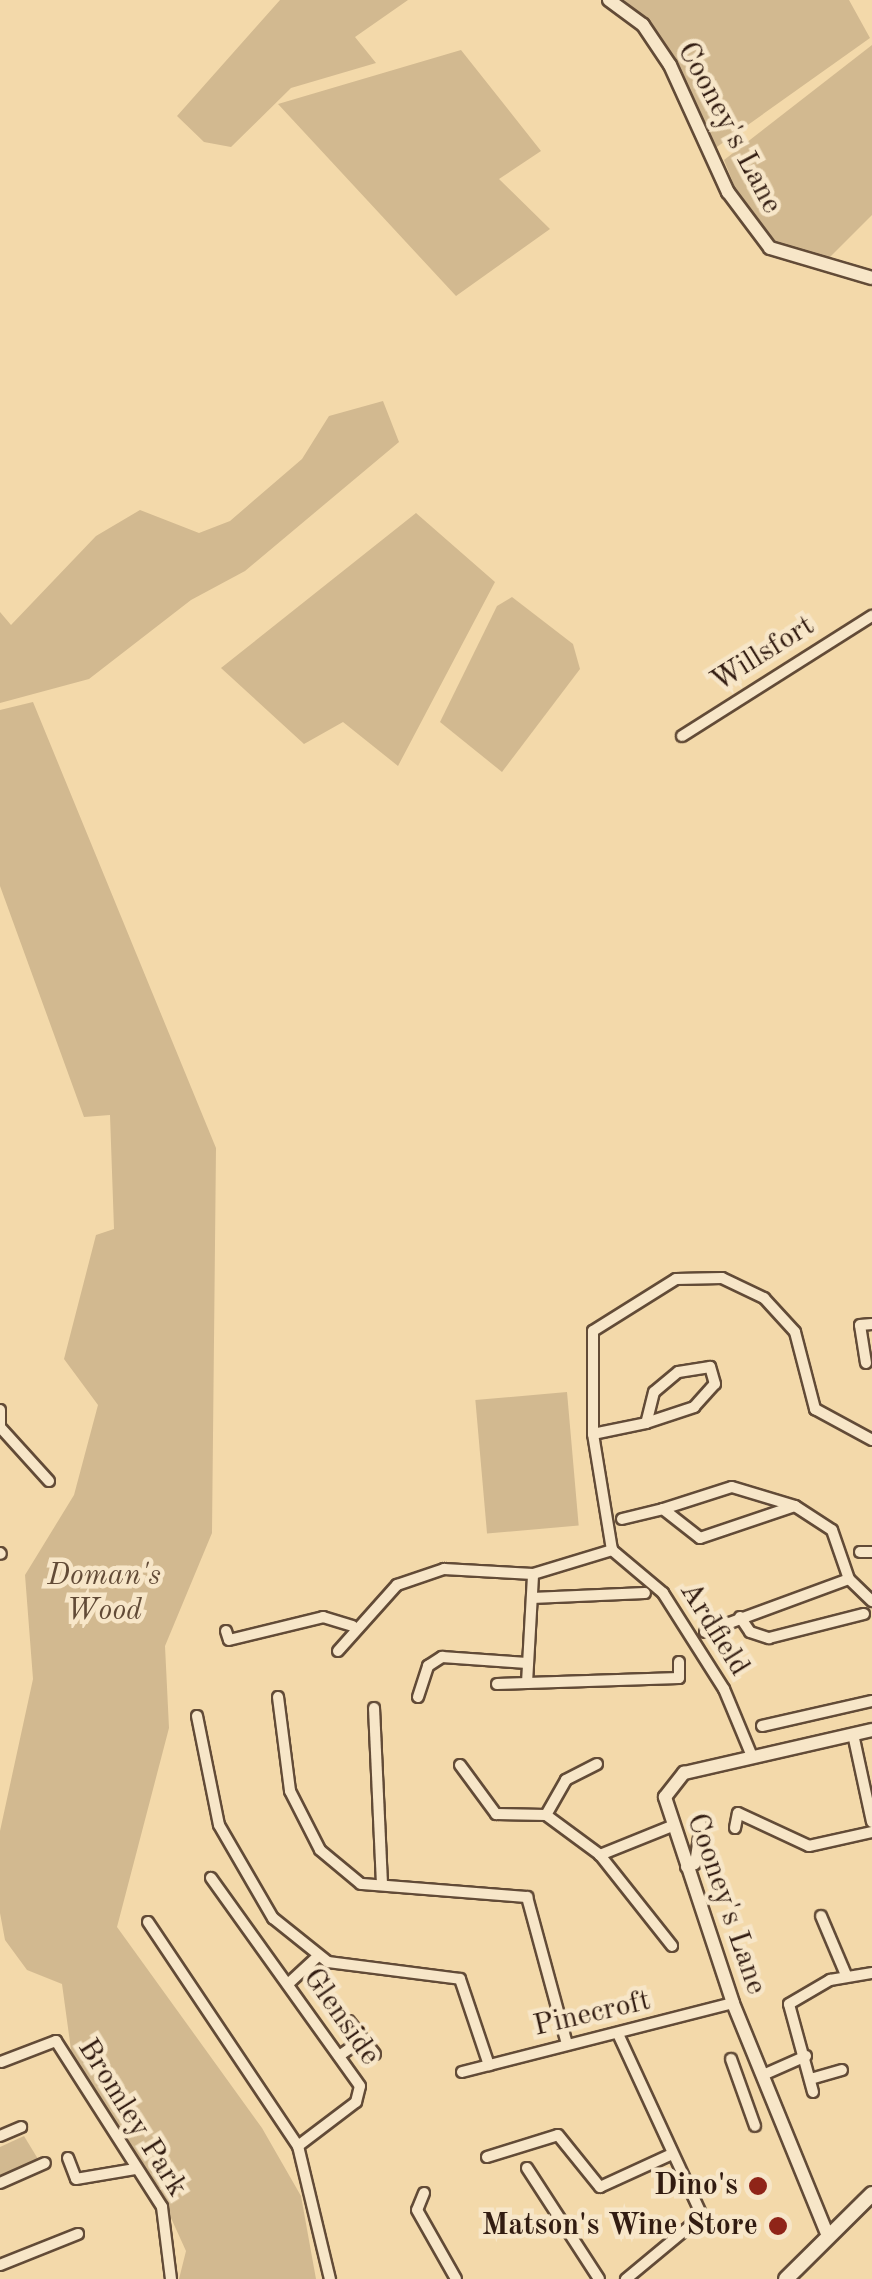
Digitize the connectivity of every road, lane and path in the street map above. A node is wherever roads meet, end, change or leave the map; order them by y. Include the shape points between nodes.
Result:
1 (609, 0) edge
2 (872, 278) edge
3 (872, 616) edge
4 (682, 736) dead end
5 (872, 1324) edge
6 (866, 1363) dead end
7 (0, 1410) edge
8 (646, 1424) junction
9 (0, 1427) edge
10 (594, 1434) junction
11 (872, 1440) edge
12 (49, 1481) dead end
13 (795, 1506) junction
14 (663, 1510) junction
15 (622, 1519) dead end
16 (612, 1550) junction
17 (534, 1574) junction
18 (849, 1579) junction
19 (644, 1593) dead end
20 (532, 1598) junction
21 (872, 1601) edge
22 (864, 1614) dead end
23 (740, 1617) junction
24 (352, 1626) junction
25 (226, 1631) dead end
26 (705, 1632) dead end
27 (338, 1651) dead end
28 (679, 1662) dead end
29 (527, 1663) junction
30 (497, 1684) dead end
31 (528, 1684) junction
32 (278, 1697) dead end
33 (418, 1697) dead end
34 (872, 1701) edge
35 (374, 1708) dead end
36 (197, 1716) dead end
37 (762, 1726) dead end
38 (872, 1730) edge
39 (853, 1734) junction
40 (751, 1754) junction
41 (597, 1764) dead end
42 (460, 1765) dead end
43 (546, 1815) junction
44 (872, 1822) edge
45 (700, 1824) dead end
46 (672, 1826) junction
47 (735, 1828) dead end
48 (872, 1832) edge
49 (600, 1855) junction
50 (686, 1867) junction
51 (211, 1878) dead end
52 (382, 1885) junction
53 (822, 1916) dead end
54 (148, 1922) dead end
55 (672, 1946) dead end
56 (318, 1956) junction
57 (846, 1975) junction
58 (871, 1977) edge
59 (288, 1984) junction
60 (733, 2003) junction
61 (349, 2021) dead end
62 (619, 2036) junction
63 (363, 2039) junction
64 (567, 2044) junction
65 (375, 2054) dead end
66 (339, 2056) junction
67 (806, 2056) junction
68 (731, 2059) dead end
69 (1, 2062) edge
70 (489, 2065) junction
71 (842, 2070) dead end
72 (462, 2072) dead end
73 (764, 2076) junction
74 (814, 2078) junction
75 (813, 2092) dead end
76 (775, 2104) junction
77 (751, 2113) junction
78 (756, 2126) dead end
79 (20, 2127) dead end
80 (0, 2136) edge
81 (298, 2146) junction
82 (672, 2154) junction
83 (486, 2157) dead end
84 (68, 2158) dead end
85 (45, 2163) dead end
86 (527, 2168) dead end
87 (135, 2170) junction
88 (0, 2182) edge
89 (424, 2193) dead end
90 (872, 2194) edge
91 (78, 2234) dead end
92 (828, 2236) junction
93 (0, 2265) edge
94 (794, 2276) edge
95 (171, 2279) edge
96 (330, 2279) edge
97 (456, 2279) edge
98 (600, 2279) edge
99 (626, 2279) edge

1 - 2 street, Cooney's Lane via 642,25 670,65 728,192 761,239 795,263
3 - 4 street, Willsfort
5 - 6 street via 860,1325
7 - 9 street
8 - 8 street via 710,1396 710,1367 678,1372 654,1392
8 - 10 street
9 - 12 street
10 - 11 street via 592,1331 672,1282 704,1275 752,1290 784,1315 815,1409
10 - 16 street
13 - 14 street via 732,1487
13 - 14 street via 700,1538
13 - 18 street via 832,1530
14 - 15 street
16 - 17 street
16 - 40 street, Ardfield via 663,1592 724,1689
17 - 20 street
17 - 24 street via 419,1576 378,1596
18 - 21 street
18 - 23 street
19 - 20 street
20 - 29 street
22 - 23 street via 769,1638 750,1632
23 - 26 street
24 - 25 street via 323,1617 229,1640
24 - 27 street
28 - 31 street via 680,1678
29 - 31 street
29 - 33 street via 442,1657 428,1666
30 - 31 street
32 - 52 street via 300,1819 340,1870
34 - 37 street
35 - 52 street
36 - 56 street via 210,1800 237,1864 273,1918
38 - 39 street, Cooney's Lane
39 - 40 street, Cooney's Lane
39 - 44 street
40 - 46 street, Cooney's Lane via 669,1783
41 - 43 street via 566,1780
42 - 43 street via 496,1814
43 - 49 street
45 - 50 street via 695,1864
46 - 49 street
46 - 50 street, Cooney's Lane
47 - 48 street via 738,1814 810,1846
49 - 55 street
50 - 60 street, Cooney's Lane
51 - 59 street, Glenside
52 - 64 street via 527,1897
53 - 57 street
54 - 81 street
56 - 59 street
56 - 70 street via 460,1980
57 - 58 street
57 - 67 street via 788,2004
59 - 66 street, Glenside
60 - 62 street, Pinecroft
60 - 73 street, Cooney's Lane
61 - 63 street
62 - 64 street, Pinecroft
62 - 82 street
63 - 65 street
63 - 66 street
64 - 70 street, Pinecroft
66 - 81 street, Glenside via 362,2095
67 - 73 street
67 - 74 street
68 - 77 street
69 - 87 street, Bromley Park via 56,2042
70 - 72 street, Pinecroft
71 - 74 street
73 - 76 street, Cooney's Lane
74 - 75 street
76 - 77 street
76 - 92 street, Cooney's Lane
77 - 78 street
79 - 80 street
81 - 96 street
82 - 83 street via 600,2188 558,2135
82 - 99 street via 702,2216
84 - 87 street via 76,2179
85 - 88 street
86 - 98 street
87 - 95 street, Bromley Park via 170,2230
89 - 97 street via 417,2210
90 - 92 main road
91 - 93 street
92 - 94 main road

